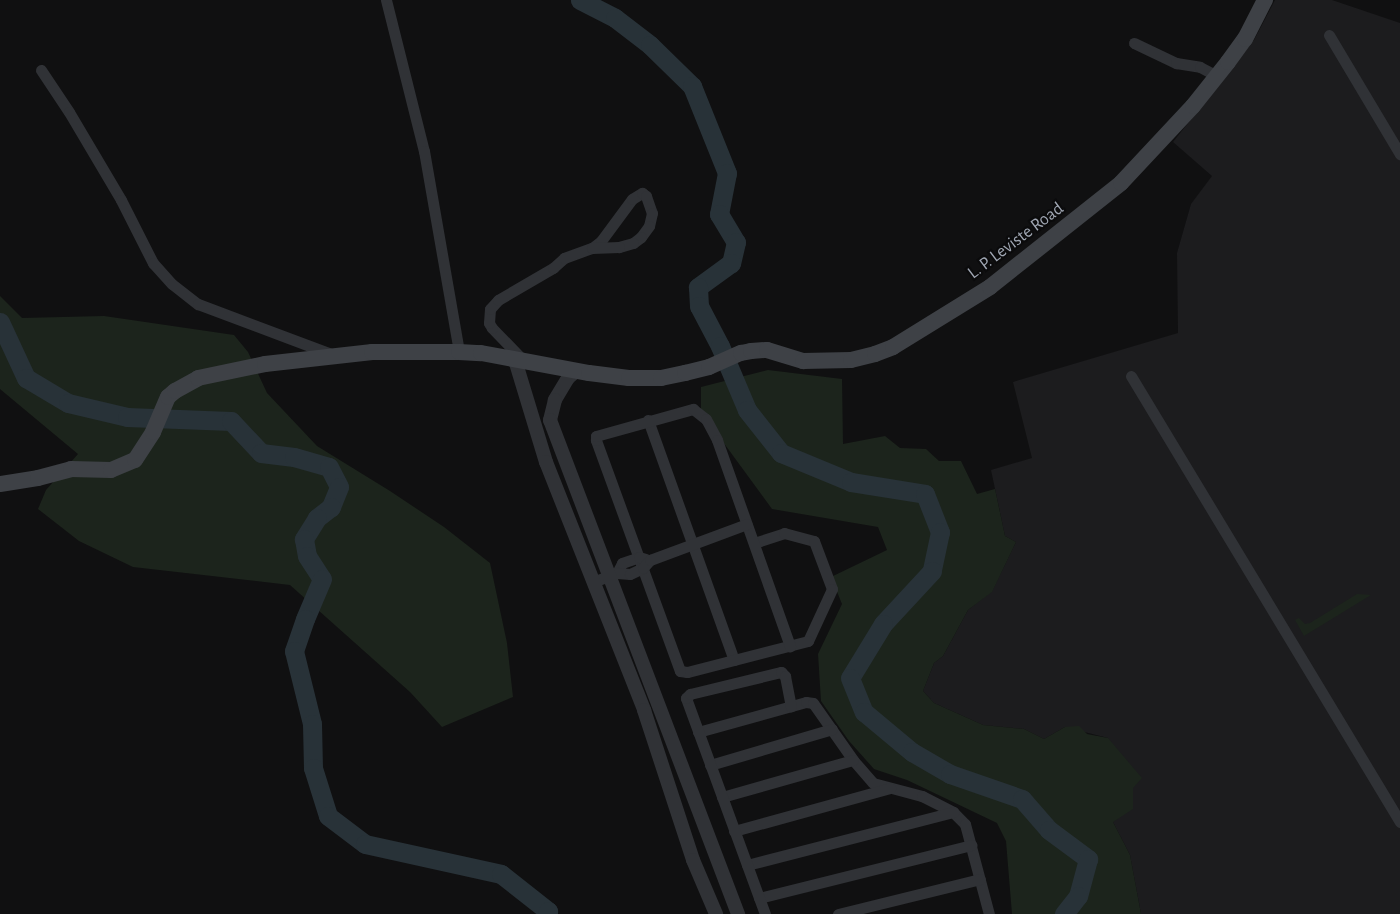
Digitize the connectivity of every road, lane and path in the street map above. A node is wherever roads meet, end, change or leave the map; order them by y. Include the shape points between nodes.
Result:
1 (386, 0) edge
2 (1265, 0) edge
3 (1329, 35) dead end
4 (1134, 43) dead end
5 (41, 70) dead end
6 (1217, 76) junction
7 (1400, 154) edge
8 (592, 248) junction
9 (459, 352) junction
10 (335, 356) junction
11 (520, 361) junction
12 (576, 371) junction
13 (1131, 376) dead end
14 (550, 420) junction
15 (648, 420) junction
16 (533, 424) junction
17 (0, 484) edge
18 (748, 524) junction
19 (754, 543) junction
20 (692, 545) junction
21 (644, 562) junction
22 (614, 574) junction
23 (594, 582) junction
24 (790, 646) junction
25 (734, 660) junction
26 (791, 706) junction
27 (832, 729) junction
28 (698, 732) junction
29 (853, 760) junction
30 (710, 765) junction
31 (892, 788) junction
32 (722, 797) junction
33 (953, 812) junction
34 (1400, 822) edge
35 (734, 831) junction
36 (971, 846) junction
37 (747, 865) junction
38 (980, 879) junction
39 (759, 898) junction
40 (716, 914) edge
41 (738, 914) edge
42 (765, 914) edge
43 (838, 914) edge
44 (987, 914) edge

1 - 9 street via 424,151
2 - 6 main road, L. P. Leviste Road via 1245,39
3 - 7 street
4 - 6 street
5 - 10 street via 116,192 153,263 172,284 198,304
6 - 12 main road, L. P. Leviste Road via 1121,183 1097,204 990,287 901,342 875,354 851,360 803,361 767,350 741,352 709,368 661,378 629,378
8 - 8 street via 619,247 641,237 649,226 652,213 646,196 642,193 632,199 601,241
8 - 11 street via 564,258 553,268 498,300 490,309 489,323 504,337
9 - 10 main road, L. P. Leviste Road via 372,352
9 - 11 main road, L. P. Leviste Road
10 - 17 main road, L. P. Leviste Road via 266,364 198,378 168,396 135,460 111,470 71,469
11 - 12 main road, L. P. Leviste Road
11 - 16 street
12 - 14 street via 555,400
13 - 34 street
14 - 16 street
14 - 22 street
15 - 18 street via 693,409 706,419
15 - 20 street
15 - 21 street via 600,433 596,438
16 - 23 street
18 - 19 street
18 - 20 street
19 - 24 street
19 - 24 street via 784,533 814,541 832,589 808,641
20 - 21 street
20 - 25 street
21 - 22 street via 630,574
21 - 25 street via 680,671
22 - 23 street
22 - 41 street
23 - 40 street via 644,710 693,860
24 - 25 street
26 - 27 street via 813,703
26 - 28 street
26 - 28 street via 785,676 781,672 690,694 686,700
27 - 29 street
27 - 30 street
28 - 30 street
29 - 31 street via 873,783
29 - 32 street
30 - 32 street
31 - 33 street via 922,796
31 - 35 street
32 - 35 street
33 - 36 street via 965,824
33 - 37 street
35 - 37 street
36 - 38 street
36 - 39 street
37 - 39 street
38 - 43 street
38 - 44 street
39 - 42 street

